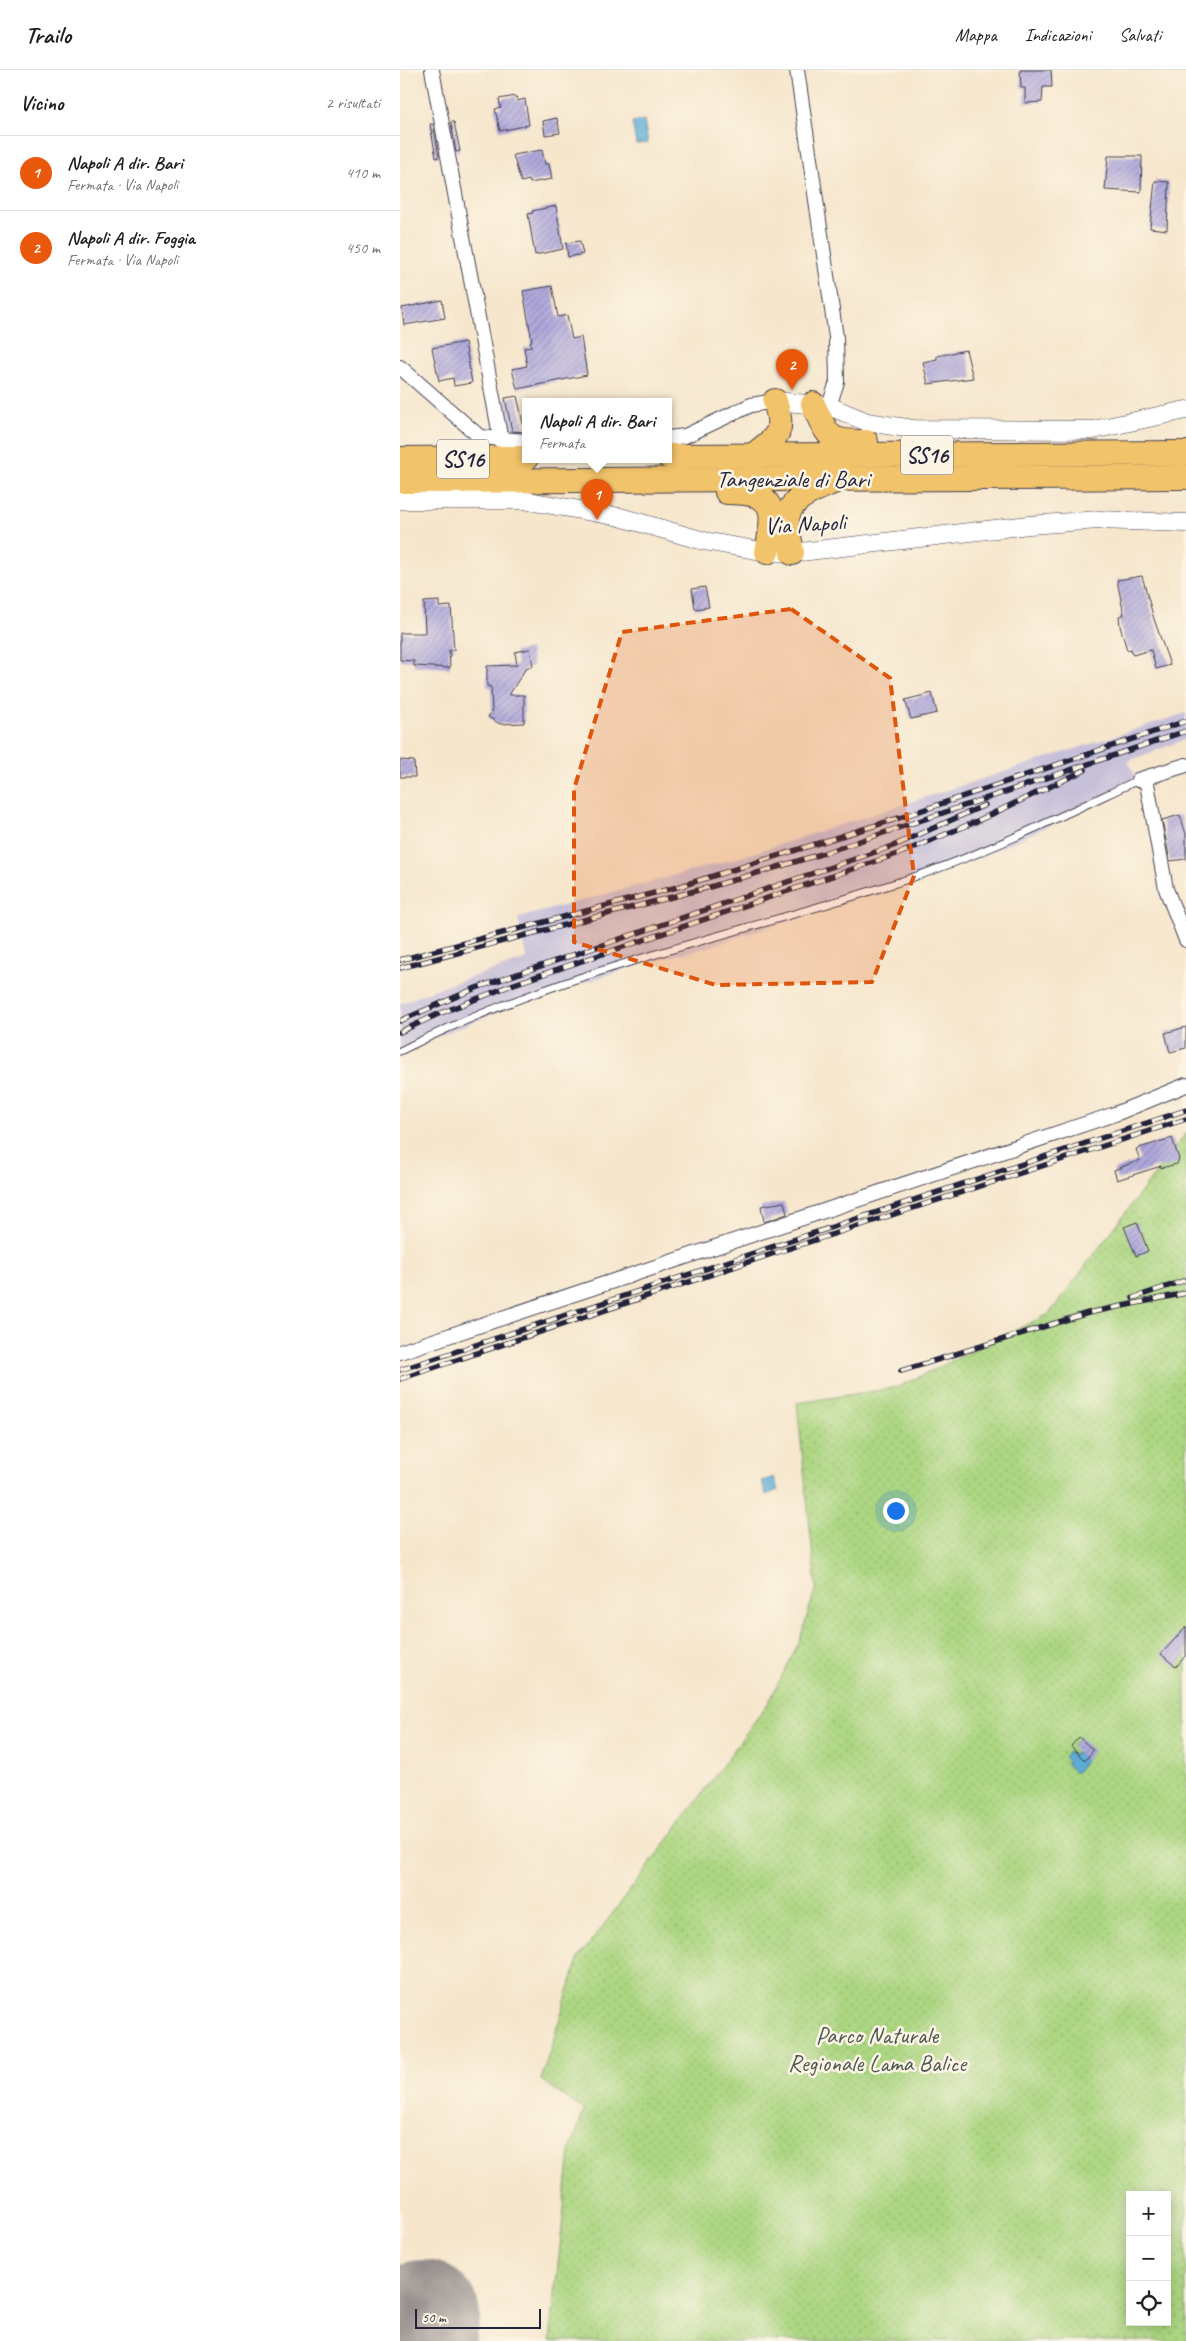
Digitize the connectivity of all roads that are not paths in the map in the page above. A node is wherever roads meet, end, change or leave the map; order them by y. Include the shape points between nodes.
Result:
1 (432, 70) edge
2 (797, 70) edge
3 (400, 367) edge
4 (775, 401) junction
5 (821, 405) junction
6 (1186, 410) edge
7 (672, 438) edge
8 (501, 441) junction
9 (522, 442) edge
10 (1186, 453) edge
11 (926, 455) junction
12 (672, 456) edge
13 (752, 456) junction
14 (522, 458) edge
15 (400, 459) edge
16 (1186, 477) edge
17 (655, 479) junction
18 (839, 479) junction
19 (400, 481) edge
20 (400, 500) edge
21 (1186, 523) edge
22 (767, 552) junction
23 (792, 553) junction
24 (1186, 765) edge
25 (1142, 779) junction
26 (1186, 940) edge
27 (400, 1051) edge
28 (1186, 1086) edge
29 (400, 1352) edge

1 - 8 street
2 - 5 street via 836,337 837,382
3 - 8 street via 480,437
4 - 5 street
4 - 7 street via 751,405 685,436
4 - 13 highway via 781,420 779,431 773,440
5 - 6 street via 867,422 913,429 1067,432 1116,427
5 - 11 highway via 825,430 840,442 905,442
8 - 9 street
10 - 11 highway, Tangenziale di Bari / SS16
11 - 13 highway, Tangenziale di Bari / SS16
12 - 13 highway, Tangenziale di Bari / SS16
14 - 15 highway, SS16
16 - 18 highway, Tangenziale di Bari / SS16
17 - 18 highway, Tangenziale di Bari / SS16
17 - 19 highway, Tangenziale di Bari / SS16
17 - 22 highway via 687,491 750,492 761,497 770,508 773,521
18 - 23 highway via 806,494 793,506 787,521
20 - 22 street, Via Napoli via 524,500
21 - 23 street, Via Napoli via 1099,520 1029,525
22 - 23 street, Via Napoli
24 - 25 street
25 - 26 street via 1166,888
25 - 27 lane via 954,863 758,925 638,958 503,1004
28 - 29 street via 1115,1114

